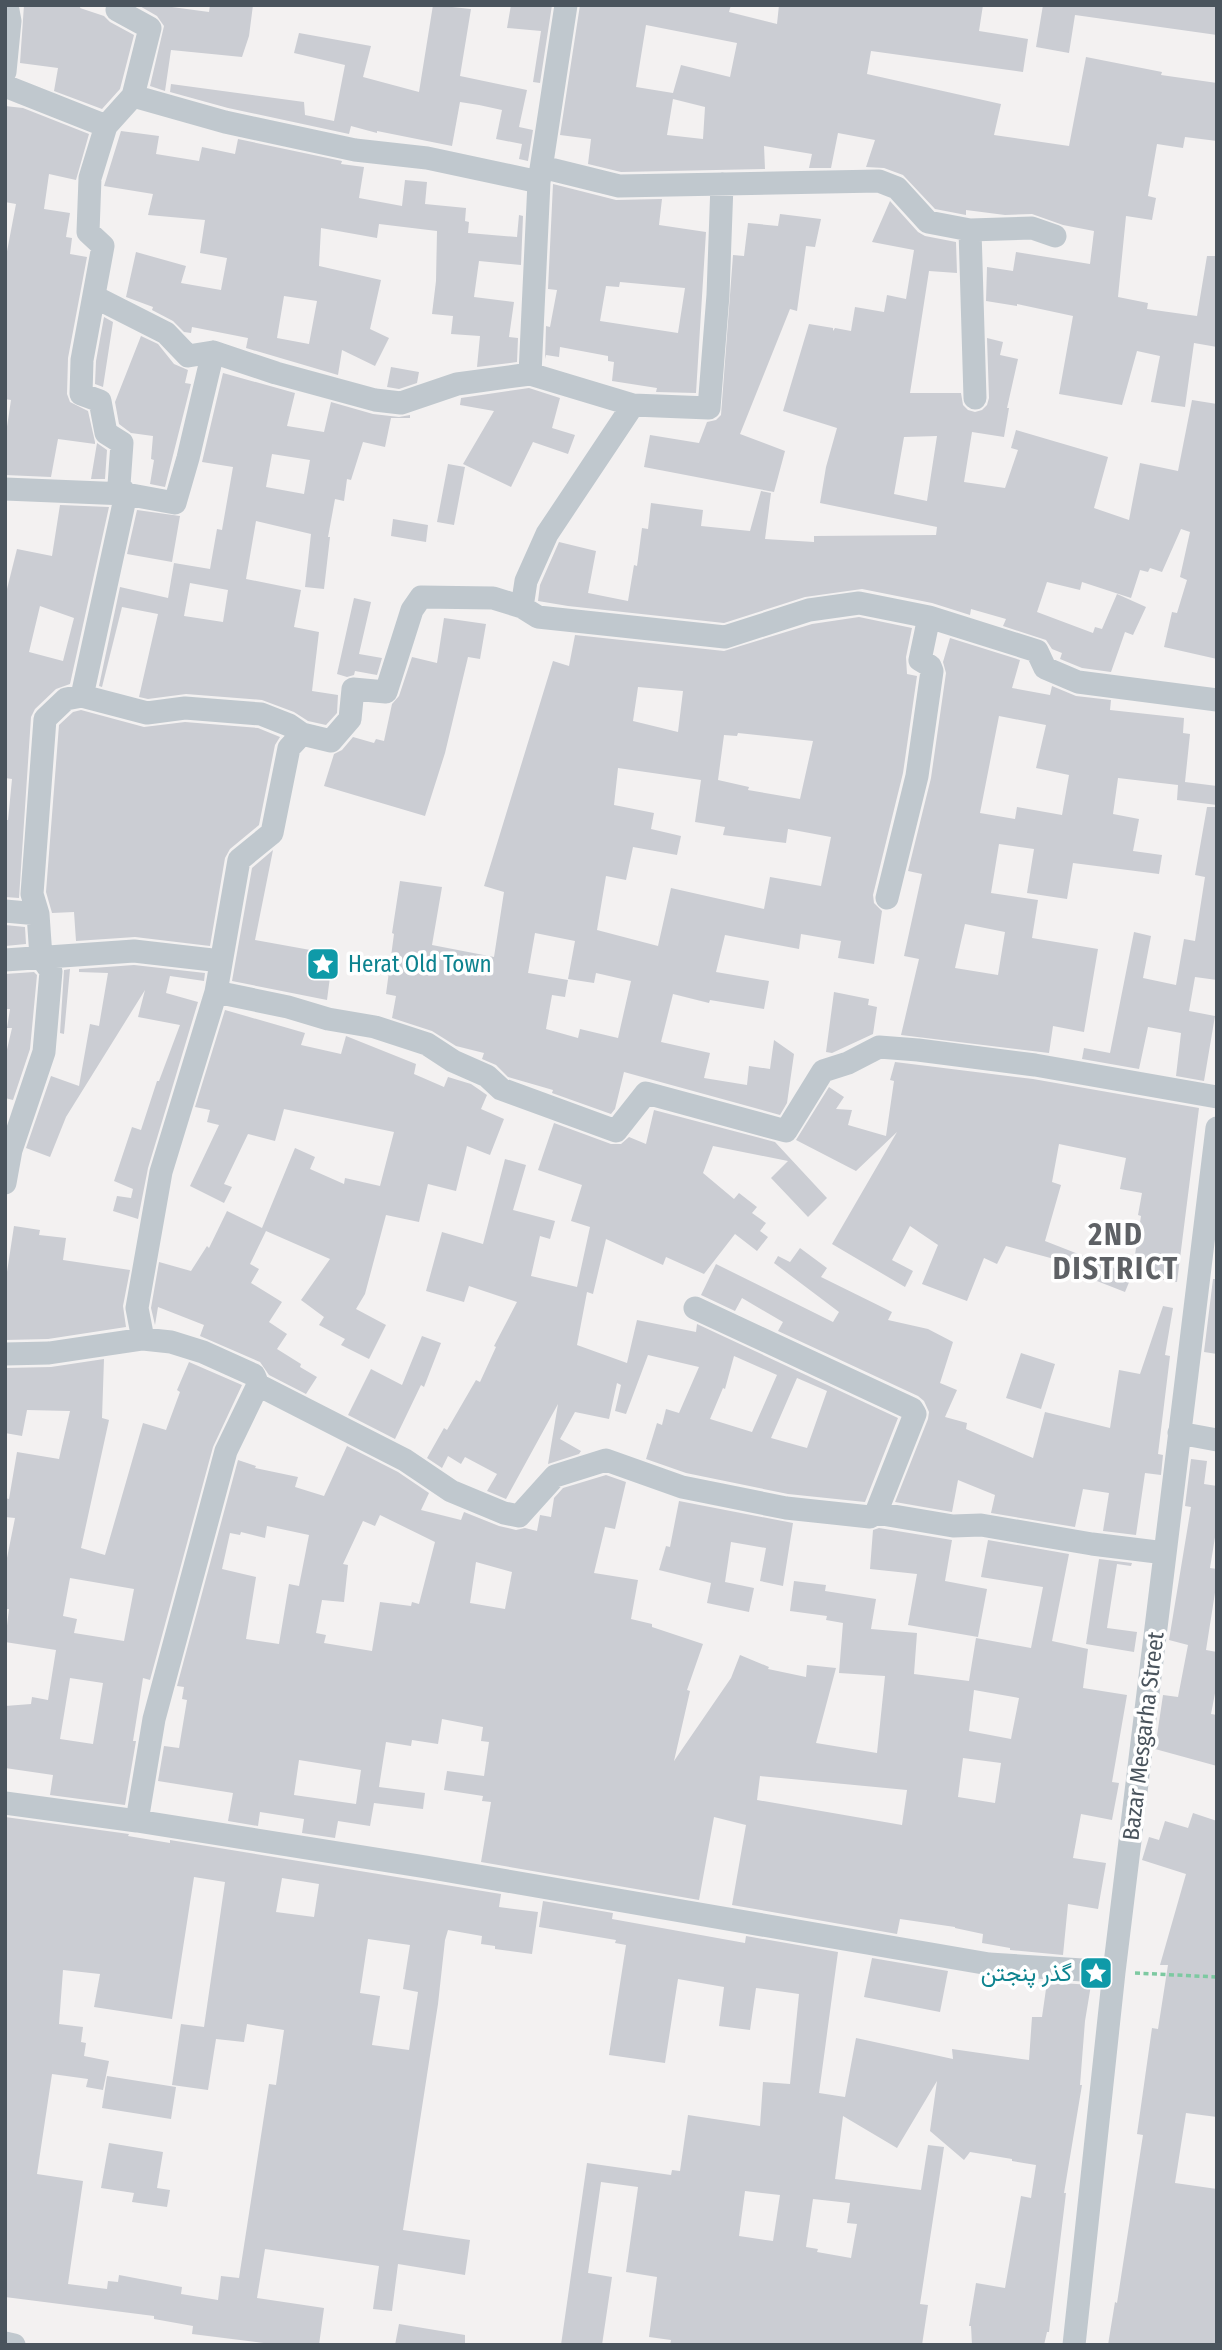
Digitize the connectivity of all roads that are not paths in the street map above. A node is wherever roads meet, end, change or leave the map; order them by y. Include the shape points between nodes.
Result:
1 (7, 5) edge
2 (118, 5) edge
3 (566, 5) edge
4 (5, 72) edge
5 (5, 86) edge
6 (133, 96) junction
7 (106, 126) junction
8 (541, 175) junction
9 (722, 184) junction
10 (971, 230) junction
11 (1055, 236) dead end
12 (94, 297) junction
13 (213, 352) junction
14 (530, 374) junction
15 (975, 398) dead end
16 (633, 405) junction
17 (5, 489) edge
18 (126, 494) junction
19 (522, 607) junction
20 (929, 617) junction
21 (82, 696) junction
22 (1217, 700) edge
23 (302, 734) junction
24 (887, 898) dead end
25 (5, 911) edge
26 (38, 914) junction
27 (41, 957) junction
28 (5, 960) edge
29 (221, 961) junction
30 (216, 992) junction
31 (1217, 1097) edge
32 (1217, 1128) edge
33 (5, 1183) edge
34 (695, 1308) dead end
35 (144, 1339) junction
36 (5, 1354) edge
37 (258, 1385) junction
38 (1179, 1433) junction
39 (1217, 1440) edge
40 (876, 1513) junction
41 (1165, 1553) junction
42 (5, 1803) edge
43 (137, 1821) junction
44 (1114, 1972) junction
45 (5, 2343) edge
46 (14, 2345) edge
47 (1074, 2345) edge

1 - 4 street
2 - 6 street via 117,10 150,28
3 - 8 street
5 - 7 street
6 - 7 street
6 - 8 street via 225,122 355,150
7 - 12 street via 90,178 88,232 103,246
8 - 9 street via 619,186
8 - 14 street
9 - 10 street via 879,181 897,188 928,222
9 - 16 street via 709,408
10 - 11 street via 1032,228
10 - 15 street
12 - 13 street via 166,333 188,356
12 - 18 street via 82,360 81,394 100,401 106,433 122,443 119,485
13 - 14 street via 375,400 401,403 457,384
13 - 18 street via 175,503
14 - 16 street
16 - 19 street via 547,534 526,581
17 - 18 street
18 - 21 street
19 - 20 street via 538,617 725,637 809,610 859,603
19 - 23 street via 493,598 421,597 412,610 386,692 353,689 350,719 331,741
20 - 22 street via 1037,651 1045,668 1078,682
20 - 24 street via 920,660 932,671 917,776
21 - 23 street via 147,713 185,708 261,714
21 - 26 street via 66,699 45,719 32,894
23 - 29 street via 289,748 272,833 239,860
25 - 26 street
26 - 27 street
27 - 28 street
27 - 29 street via 134,951
27 - 33 street via 51,971 44,1052 11,1150
29 - 30 street
30 - 31 street via 375,1027 427,1044 487,1076 501,1089 616,1131 646,1093 786,1131 823,1071 879,1047 1035,1065
30 - 35 street via 161,1172 137,1308
32 - 38 street, Bazar Mesgarha Street
34 - 40 street via 912,1409 915,1414
35 - 36 street via 50,1353
35 - 37 street via 203,1352 254,1376
37 - 40 street via 405,1460 452,1491 504,1513 519,1516 555,1476 606,1460 682,1487 786,1508 870,1517
37 - 43 street via 226,1451 154,1718
38 - 39 street
38 - 41 street, Bazar Mesgarha Street
40 - 41 street
41 - 44 street, Bazar Mesgarha Street
42 - 43 street
43 - 44 street via 989,1964
44 - 47 street, Bazar Mesgarha Street
45 - 46 street

